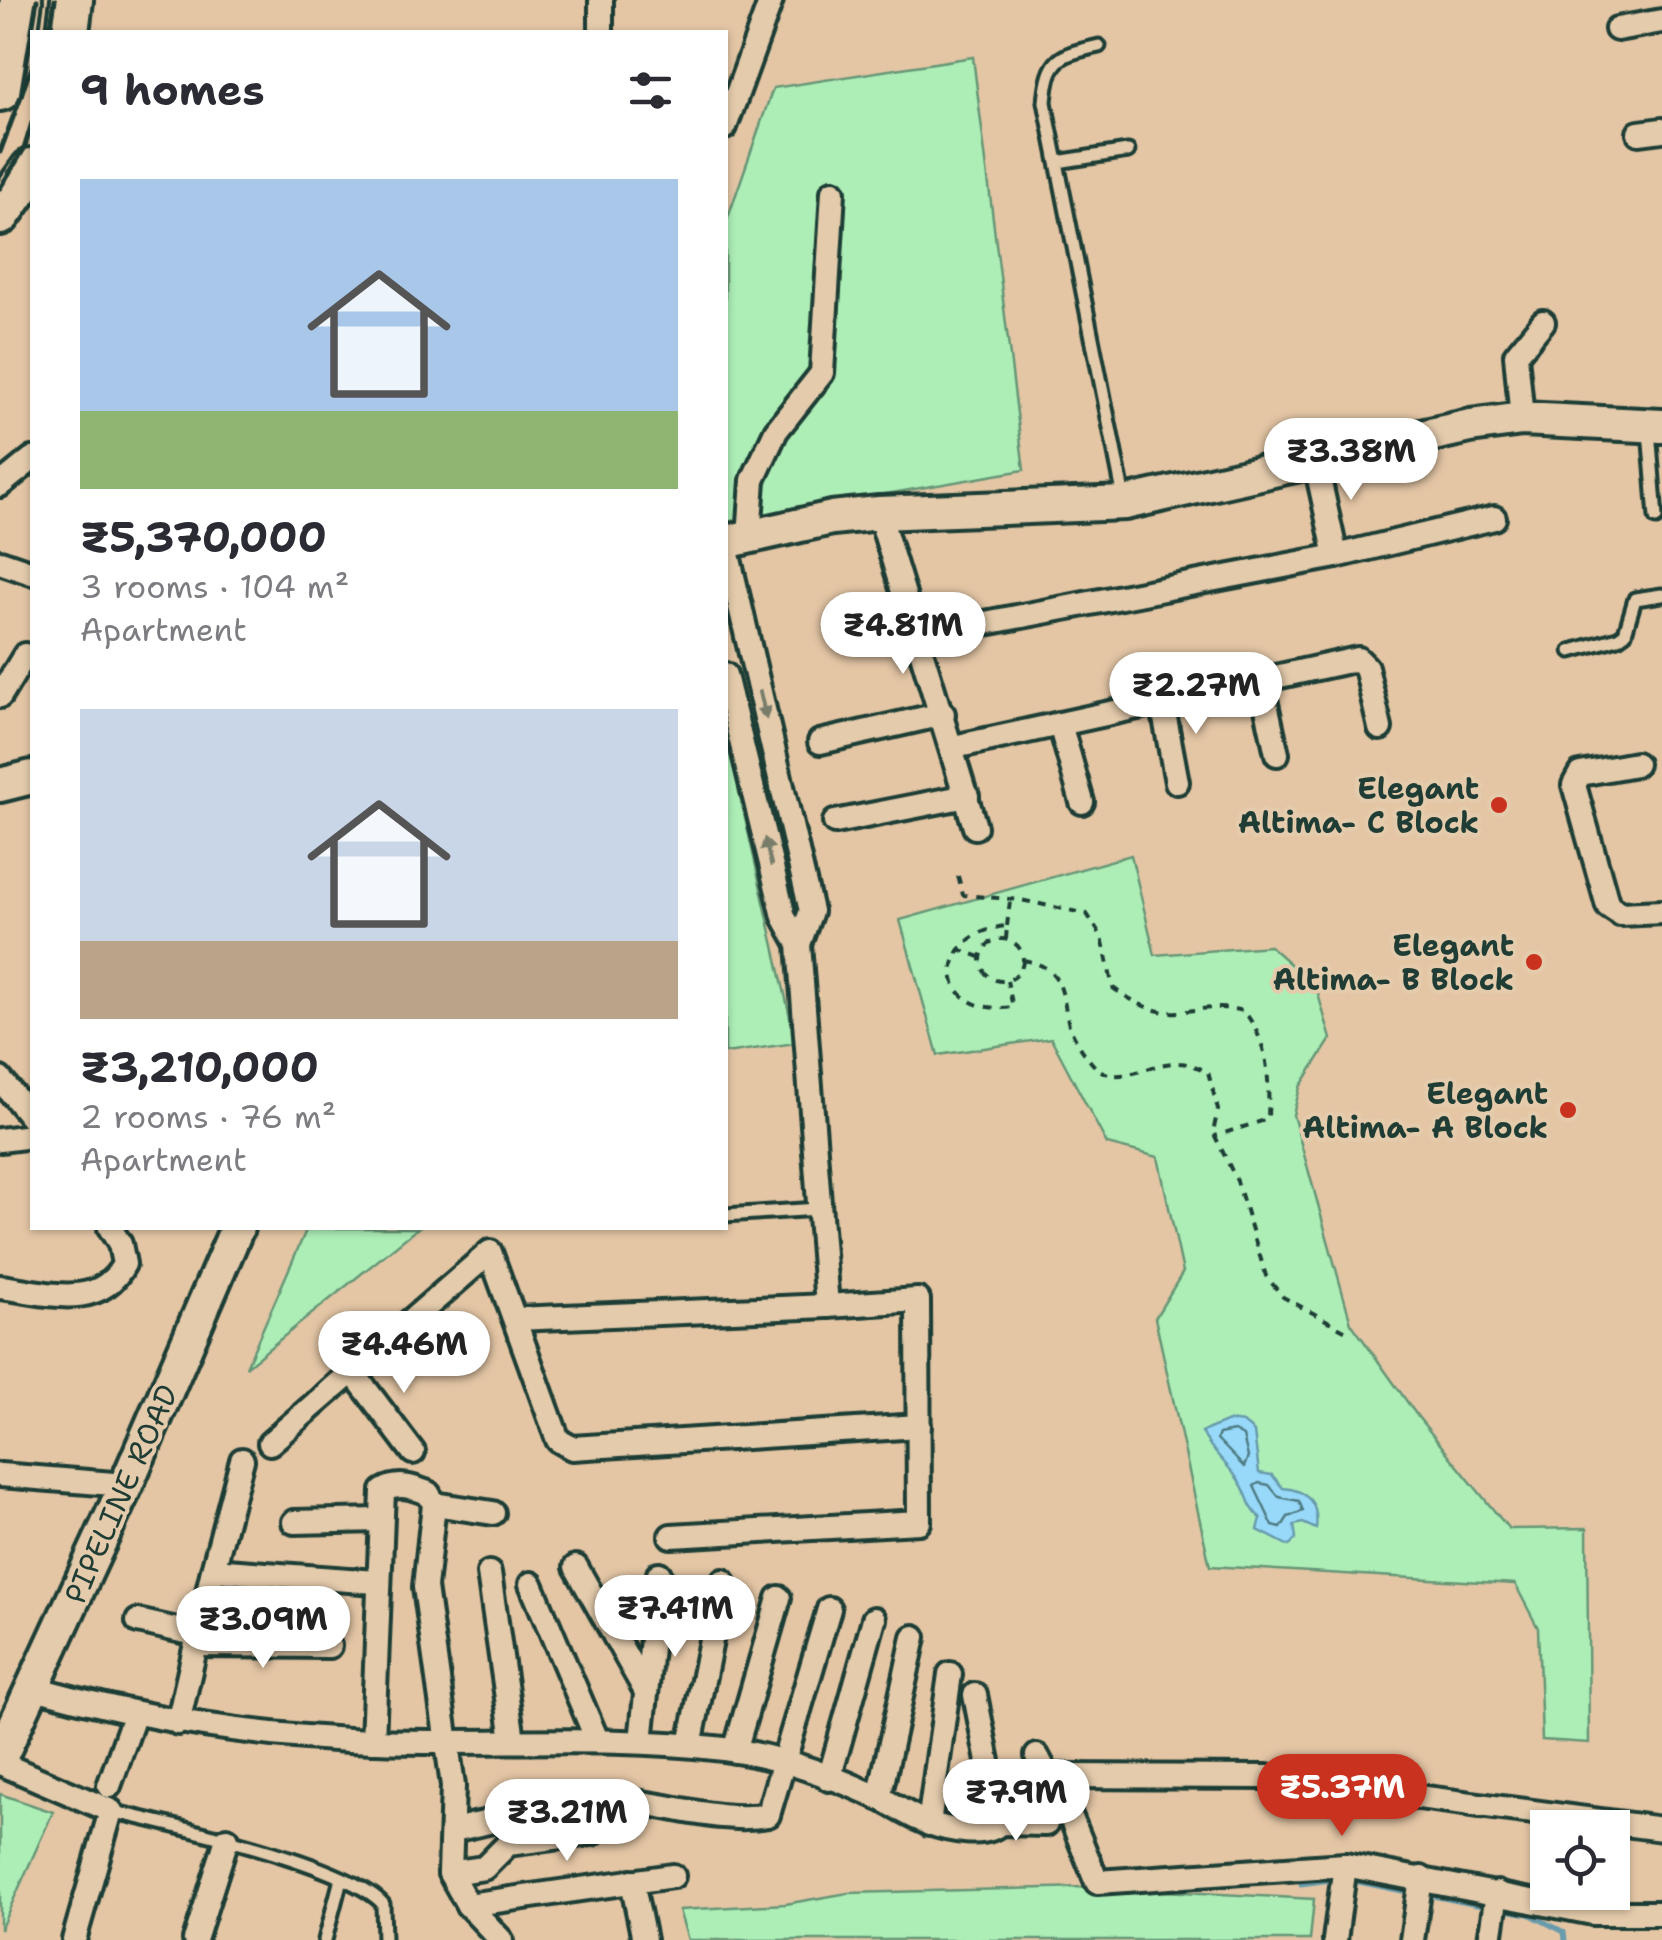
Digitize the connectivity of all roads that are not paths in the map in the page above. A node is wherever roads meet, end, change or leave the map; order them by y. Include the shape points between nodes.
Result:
1 (21, 0) edge
2 (72, 0) edge
3 (601, 0) edge
4 (771, 0) edge
5 (1648, 15) edge
6 (1617, 29) dead end
7 (68, 30) edge
8 (601, 30) edge
9 (1100, 46) dead end
10 (0, 90) edge
11 (728, 119) edge
12 (1128, 150) dead end
13 (1057, 162) junction
14 (30, 172) edge
15 (832, 192) dead end
16 (0, 214) edge
17 (1544, 322) dead end
18 (1522, 419) junction
19 (1656, 426) edge
20 (1315, 460) junction
21 (30, 461) edge
22 (0, 485) edge
23 (1125, 502) junction
24 (879, 513) junction
25 (1494, 518) dead end
26 (1656, 518) dead end
27 (733, 540) edge
28 (1336, 556) junction
29 (0, 562) edge
30 (30, 572) edge
31 (1662, 595) edge
32 (917, 636) junction
33 (1571, 651) dead end
34 (25, 654) dead end
35 (1261, 680) junction
36 (728, 688) edge
37 (0, 696) edge
38 (1162, 702) junction
39 (943, 714) junction
40 (1060, 724) junction
41 (1380, 728) dead end
42 (820, 742) dead end
43 (954, 747) junction
44 (1277, 754) dead end
45 (1636, 764) dead end
46 (30, 778) edge
47 (1178, 782) dead end
48 (0, 785) edge
49 (967, 796) junction
50 (1082, 802) dead end
51 (835, 822) dead end
52 (975, 827) dead end
53 (1662, 912) edge
54 (798, 944) junction
55 (0, 1079) edge
56 (30, 1116) edge
57 (30, 1136) edge
58 (0, 1140) edge
59 (819, 1209) junction
60 (728, 1215) edge
61 (111, 1230) edge
62 (237, 1230) edge
63 (0, 1287) edge
64 (827, 1306) junction
65 (515, 1319) junction
66 (352, 1371) junction
67 (919, 1426) junction
68 (270, 1443) dead end
69 (413, 1452) dead end
70 (242, 1460) dead end
71 (0, 1475) edge
72 (126, 1486) junction
73 (434, 1504) junction
74 (493, 1513) dead end
75 (380, 1520) junction
76 (294, 1522) dead end
77 (672, 1536) dead end
78 (576, 1567) dead end
79 (212, 1570) junction
80 (489, 1573) dead end
81 (658, 1574) dead end
82 (723, 1581) dead end
83 (376, 1582) junction
84 (530, 1584) dead end
85 (780, 1598) dead end
86 (830, 1608) dead end
87 (874, 1619) dead end
88 (138, 1622) dead end
89 (914, 1638) dead end
90 (198, 1640) junction
91 (329, 1646) dead end
92 (950, 1674) dead end
93 (34, 1688) junction
94 (644, 1688) junction
95 (974, 1695) dead end
96 (134, 1716) junction
97 (178, 1723) junction
98 (513, 1740) junction
99 (597, 1740) junction
100 (373, 1741) junction
101 (444, 1742) junction
102 (641, 1742) junction
103 (690, 1745) junction
104 (736, 1751) junction
105 (1037, 1756) dead end
106 (0, 1760) edge
107 (782, 1760) junction
108 (1054, 1776) junction
109 (829, 1779) junction
110 (109, 1786) dead end
111 (880, 1798) junction
112 (111, 1811) junction
113 (1000, 1823) junction
114 (929, 1824) junction
115 (1046, 1824) dead end
116 (1662, 1829) edge
117 (452, 1830) junction
118 (592, 1833) dead end
119 (228, 1839) junction
120 (1346, 1866) junction
121 (450, 1873) junction
122 (673, 1876) dead end
123 (1421, 1878) junction
124 (341, 1879) junction
125 (632, 1881) junction
126 (1497, 1893) junction
127 (468, 1905) junction
128 (1662, 1912) edge
129 (74, 1940) edge
130 (195, 1940) edge
131 (325, 1940) edge
132 (384, 1940) edge
133 (501, 1940) edge
134 (644, 1940) edge
135 (1335, 1940) edge
136 (1412, 1940) edge
137 (1490, 1940) edge

1 - 10 highway
2 - 7 highway
3 - 8 street
4 - 11 street
5 - 6 street
9 - 13 lane via 1063,54 1048,72 1045,102
12 - 13 lane
13 - 23 lane
14 - 16 highway
15 - 27 street via 822,374 776,431
17 - 18 street via 1516,355
18 - 19 street
18 - 20 street
19 - 26 lane
20 - 23 street
20 - 28 street
21 - 22 street
23 - 24 street
24 - 27 street
24 - 32 street
25 - 28 street
27 -> 54 street via 812,911
28 - 32 street
29 - 30 street
31 - 33 lane via 1635,599 1618,638
32 - 39 street
34 - 37 street
35 - 38 street
35 - 41 street via 1358,660 1366,667
35 - 44 street
54 -> 36 street via 784,917
38 - 40 street
38 - 47 street
39 - 42 street
39 - 43 street
40 - 43 street
40 - 50 street
43 - 49 street
45 - 53 street via 1580,774 1574,785 1608,906 1620,914
46 - 48 street
49 - 51 street
49 - 52 street
54 - 59 street
55 - 56 street
57 - 58 street
59 - 60 lane
59 - 64 street
61 - 63 street via 124,1264 99,1293
62 - 72 street, PIPELINE ROAD
64 - 65 street
64 - 67 street via 918,1300
65 - 66 street via 490,1252
65 - 67 street via 558,1440 572,1448
66 - 68 street
66 - 69 street
67 - 77 street via 919,1522
70 - 79 street
71 - 72 street
72 - 93 street, PIPELINE ROAD
73 - 74 street
73 - 75 street via 428,1493 393,1485 382,1491
73 - 101 street via 425,1587
75 - 76 street
75 - 83 street
78 - 94 street
79 - 83 street
79 - 90 street
80 - 98 street
81 - 94 street
82 - 103 street
83 - 100 street
84 - 99 street
85 - 104 street
86 - 107 street
87 - 109 street
88 - 90 street
89 - 111 street
90 - 91 street
90 - 97 street
92 - 114 street
93 - 96 street
93 - 106 street, PIPELINE ROAD
94 - 102 street
95 - 113 street
96 - 97 street
96 - 110 street
97 - 100 street
98 - 99 street
98 - 101 street
99 - 102 street
100 - 101 street
101 - 117 street
102 - 103 street
103 - 104 street
104 - 107 street
105 - 108 street
106 - 112 street
107 - 109 street
107 - 117 street via 768,1814 741,1818 597,1801
108 - 116 street via 1267,1777
108 - 120 street via 1097,1882
109 - 111 street
111 - 114 street
112 - 119 lane
112 - 129 street
113 - 114 street via 982,1832
113 - 115 street
117 - 121 street
118 - 121 street via 508,1844 484,1868
119 - 124 lane
119 - 130 street
120 - 123 street
120 - 135 street
121 - 127 street
122 - 125 street
123 - 126 street
123 - 136 street
124 - 131 lane
124 - 132 lane via 383,1904
125 - 127 street
125 - 134 street
126 - 128 street via 1594,1912
126 - 137 street
127 - 133 street

